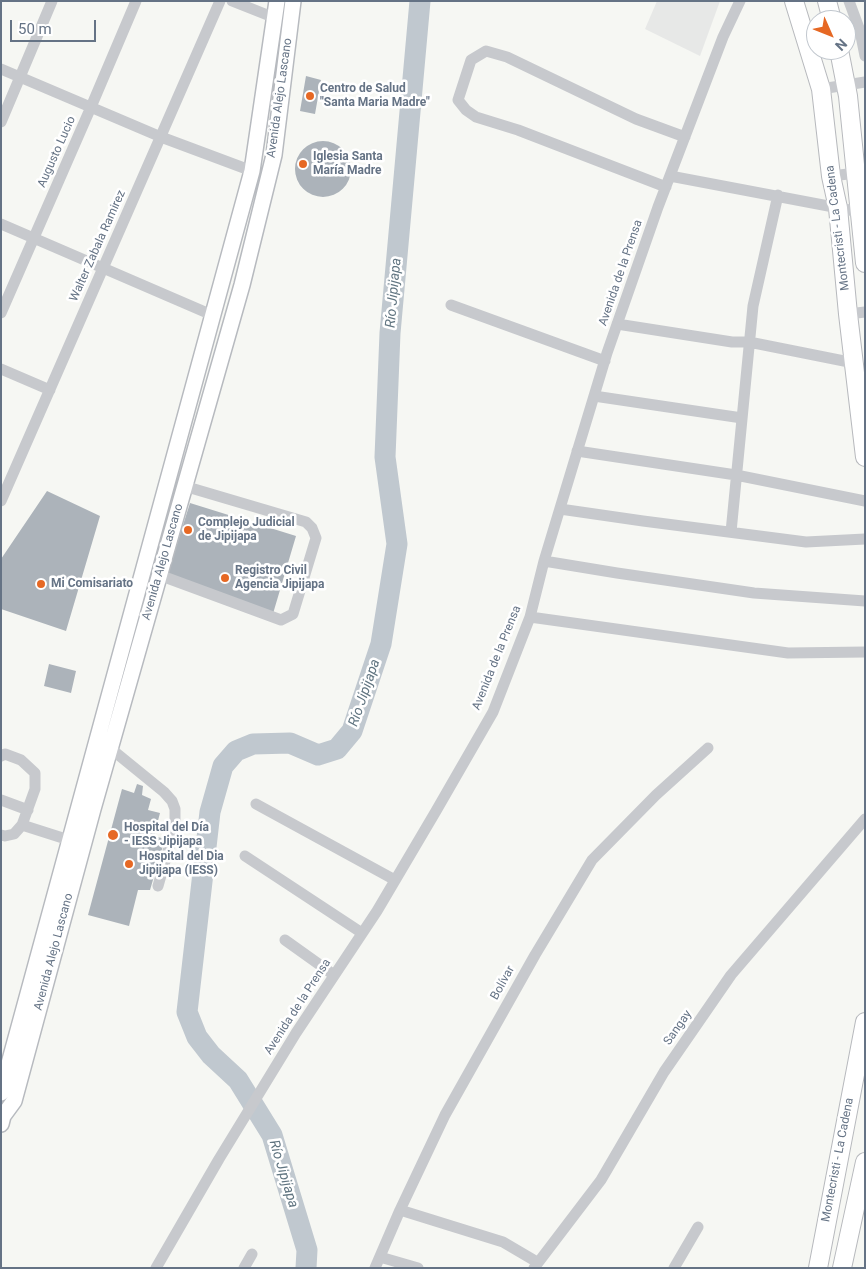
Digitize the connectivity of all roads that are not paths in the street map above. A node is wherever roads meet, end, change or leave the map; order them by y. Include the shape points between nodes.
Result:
1 (52, 1) edge
2 (136, 1) edge
3 (220, 1) edge
4 (232, 1) edge
5 (277, 1) edge
6 (293, 1) edge
7 (740, 1) edge
8 (794, 1) edge
9 (849, 1) edge
10 (275, 18) junction
11 (865, 56) edge
12 (841, 60) edge
13 (1, 69) edge
14 (20, 77) junction
15 (865, 82) edge
16 (846, 84) junction
17 (821, 89) junction
18 (91, 107) junction
19 (1, 122) edge
20 (161, 137) junction
21 (685, 137) junction
22 (252, 171) junction
23 (860, 173) edge
24 (670, 176) junction
25 (831, 176) junction
26 (666, 188) junction
27 (778, 195) junction
28 (838, 208) junction
29 (860, 212) junction
30 (1, 224) edge
31 (863, 237) edge
32 (33, 239) junction
33 (841, 241) junction
34 (865, 263) edge
35 (103, 268) junction
36 (451, 305) dead end
37 (1, 313) edge
38 (856, 313) edge
39 (212, 315) junction
40 (617, 324) junction
41 (749, 342) junction
42 (605, 361) junction
43 (854, 363) junction
44 (1, 369) edge
45 (50, 390) junction
46 (594, 396) junction
47 (742, 418) junction
48 (577, 452) junction
49 (865, 457) edge
50 (736, 475) junction
51 (184, 486) junction
52 (1, 501) edge
53 (865, 501) edge
54 (560, 509) junction
55 (731, 532) junction
56 (865, 540) edge
57 (544, 561) junction
58 (159, 575) junction
59 (865, 602) edge
60 (530, 617) junction
61 (865, 652) edge
62 (110, 748) junction
63 (708, 748) dead end
64 (1, 756) edge
65 (1, 800) edge
66 (256, 804) dead end
67 (28, 810) junction
68 (865, 819) edge
69 (22, 825) junction
70 (1, 835) edge
71 (70, 840) junction
72 (245, 856) dead end
73 (395, 880) junction
74 (158, 886) dead end
75 (362, 932) junction
76 (285, 940) dead end
77 (334, 975) junction
78 (865, 1022) edge
79 (1, 1093) edge
80 (2, 1116) edge
81 (865, 1162) edge
82 (400, 1210) junction
83 (698, 1227) dead end
84 (252, 1254) dead end
85 (378, 1262) edge
86 (536, 1265) edge
87 (156, 1268) edge
88 (244, 1268) edge
89 (418, 1268) edge
90 (674, 1268) edge
91 (818, 1268) edge
92 (842, 1268) edge

1 - 14 street
2 - 18 street, Augusto Lucio
3 - 20 street, Walter Zabala Ramirez
4 - 10 street
5 - 10 main road, Avenida Alejo Lascano
6 - 51 main road, Avenida Alejo Lascano via 274,155 242,285
7 - 21 street, Avenida de la Prensa via 722,38
8 - 17 highway, Montecristi - La Cadena
9 - 11 street
10 - 22 main road, Avenida Alejo Lascano
12 - 16 highway, Montecristi - La Cadena
13 - 14 street
14 - 18 street
14 - 19 street
15 - 16 street
16 - 17 street
16 - 23 highway, Montecristi - La Cadena
17 - 25 highway, Montecristi - La Cadena
18 - 20 street
18 - 32 street, Augusto Lucio
20 - 22 street
20 - 35 street, Walter Zabala Ramirez
21 - 24 street, Avenida de la Prensa
21 - 26 street via 636,119 506,57 486,51 471,60 458,100 476,117 518,130
22 - 39 main road, Avenida Alejo Lascano
23 - 25 street
23 - 29 highway, Montecristi - La Cadena
24 - 26 street, Avenida de la Prensa
24 - 27 street
25 - 28 highway, Montecristi - La Cadena
26 - 40 street, Avenida de la Prensa
27 - 28 street
27 - 41 street via 753,306
28 - 29 street
28 - 33 highway, Montecristi - La Cadena
29 - 31 highway, Montecristi - La Cadena
30 - 32 street
31 - 33 street
31 - 34 highway, Montecristi - La Cadena
32 - 35 street
32 - 37 street, Augusto Lucio
33 - 38 highway, Montecristi - La Cadena
35 - 39 street
35 - 45 street, Walter Zabala Ramirez
36 - 42 street
38 - 43 highway, Montecristi - La Cadena
39 - 71 main road, Avenida Alejo Lascano
40 - 41 street
40 - 42 street, Avenida de la Prensa
41 - 43 street
41 - 47 street
42 - 46 street, Avenida de la Prensa
43 - 49 highway, Montecristi - La Cadena
44 - 45 street
45 - 52 street, Walter Zabala Ramirez
46 - 47 street
46 - 48 street, Avenida de la Prensa
47 - 50 street
48 - 50 street
48 - 54 street, Avenida de la Prensa
50 - 53 street
50 - 55 street
51 - 58 main road, Avenida Alejo Lascano
51 - 58 street via 306,522 316,538 293,614 281,620
54 - 55 street
54 - 57 street, Avenida de la Prensa
55 - 56 street via 806,542
57 - 59 street via 754,593
57 - 60 street, Avenida de la Prensa
58 - 62 main road, Avenida Alejo Lascano
60 - 61 street via 788,653
60 - 73 street, Avenida de la Prensa via 492,712
62 - 74 street via 149,779 172,801 175,809 175,826
62 - 80 main road, Avenida Alejo Lascano via 14,1101
63 - 82 street, Bolívar via 592,860 445,1115
64 - 67 street via 5,754 21,760 34,774 35,788
65 - 67 street
66 - 73 street
67 - 69 street
68 - 86 street, Sangay via 731,975 664,1072 601,1180
69 - 70 street via 14,834
69 - 71 street
71 - 79 main road, Avenida Alejo Lascano
72 - 75 street
73 - 75 street, Avenida de la Prensa
75 - 77 street, Avenida de la Prensa
76 - 77 street
77 - 87 street, Avenida de la Prensa via 256,1098
78 - 91 highway, Montecristi - La Cadena
81 - 92 highway, Montecristi - La Cadena
82 - 85 street, Bolívar
82 - 86 street via 503,1242
83 - 90 street
84 - 88 street
85 - 89 street

